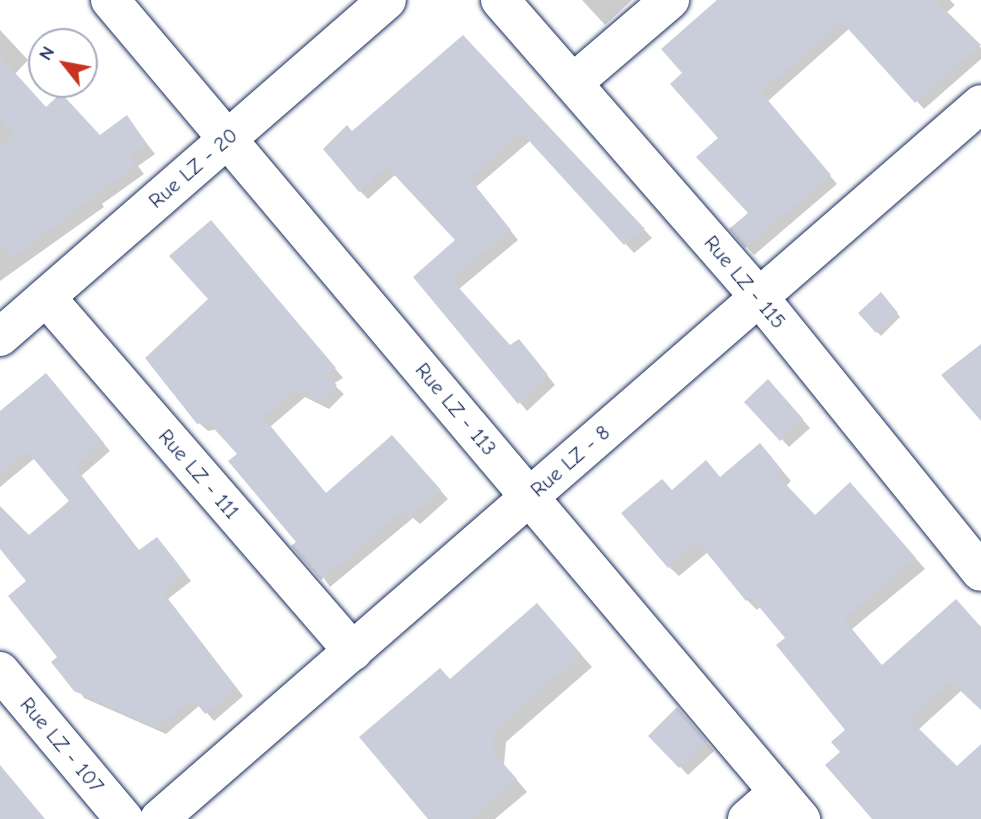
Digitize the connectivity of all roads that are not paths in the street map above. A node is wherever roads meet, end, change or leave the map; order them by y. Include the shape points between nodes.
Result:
1 (110, 0) edge
2 (387, 0) edge
3 (500, 0) edge
4 (670, 0) edge
5 (573, 83) junction
6 (981, 104) edge
7 (229, 137) junction
8 (46, 297) junction
9 (759, 297) junction
10 (0, 337) edge
11 (530, 496) junction
12 (981, 572) edge
13 (353, 651) junction
14 (0, 671) edge
15 (789, 805) edge
16 (124, 819) edge
17 (159, 819) edge
18 (747, 819) edge

1 - 7 street, Rue LZ - 113
2 - 7 street, Rue LZ - 20
3 - 5 street, Rue LZ - 115
4 - 5 street
5 - 9 street, Rue LZ - 115
6 - 9 street, Rue LZ - 8
7 - 8 street, Rue LZ - 20
7 - 11 street, Rue LZ - 113
8 - 10 street, Rue LZ - 20
8 - 13 street, Rue LZ - 111
9 - 11 street, Rue LZ - 8
9 - 12 street, Rue LZ - 115
11 - 13 street, Rue LZ - 8
11 - 15 street, Rue LZ - 113
13 - 17 street, Rue LZ - 8
14 - 16 street, Rue LZ - 107
15 - 18 street

